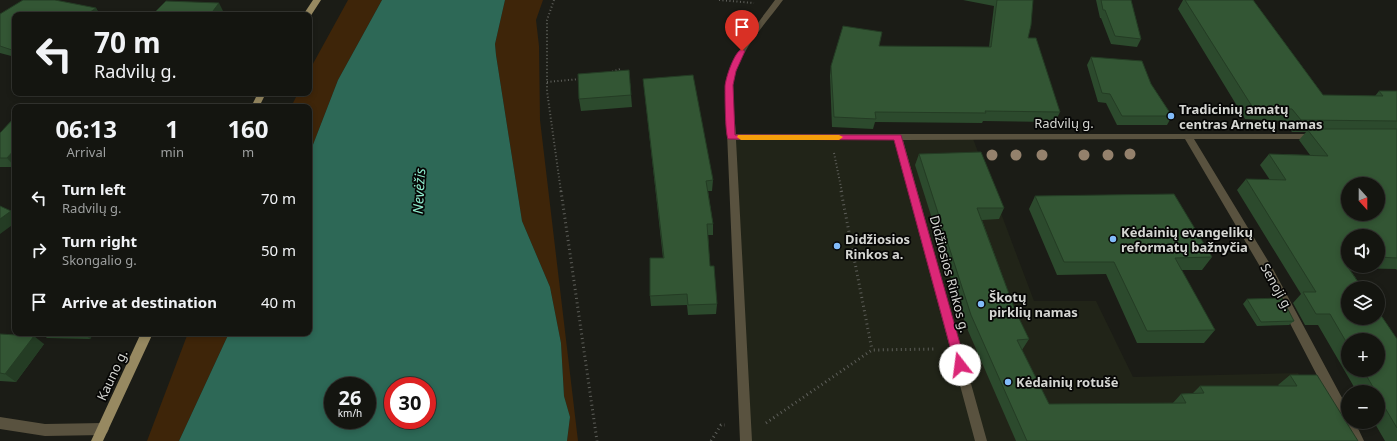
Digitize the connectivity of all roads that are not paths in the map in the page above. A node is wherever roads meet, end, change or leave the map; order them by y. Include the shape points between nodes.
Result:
1 (317, 0) edge
2 (777, 3) edge
3 (309, 12) edge
4 (1188, 136) junction
5 (1325, 136) edge
6 (731, 137) junction
7 (898, 137) junction
8 (146, 336) edge
9 (1341, 409) edge
10 (0, 423) edge
11 (103, 429) junction
12 (1352, 429) edge
13 (97, 441) edge
14 (746, 441) edge
15 (981, 441) edge
16 (1358, 441) edge

1 - 3 main road
2 - 6 street via 742,51 732,71 729,85
4 - 5 street, Radvilų g.
4 - 7 street, Radvilų g.
4 - 9 street, Senoji g. via 1269,272
6 - 7 street, Radvilų g.
6 - 14 street
7 - 15 street, Didžiosios Rinkos g.
8 - 11 main road, Kauno g.
10 - 11 street via 45,430
11 - 13 main road, Kauno g.
12 - 16 street, Senoji g.

